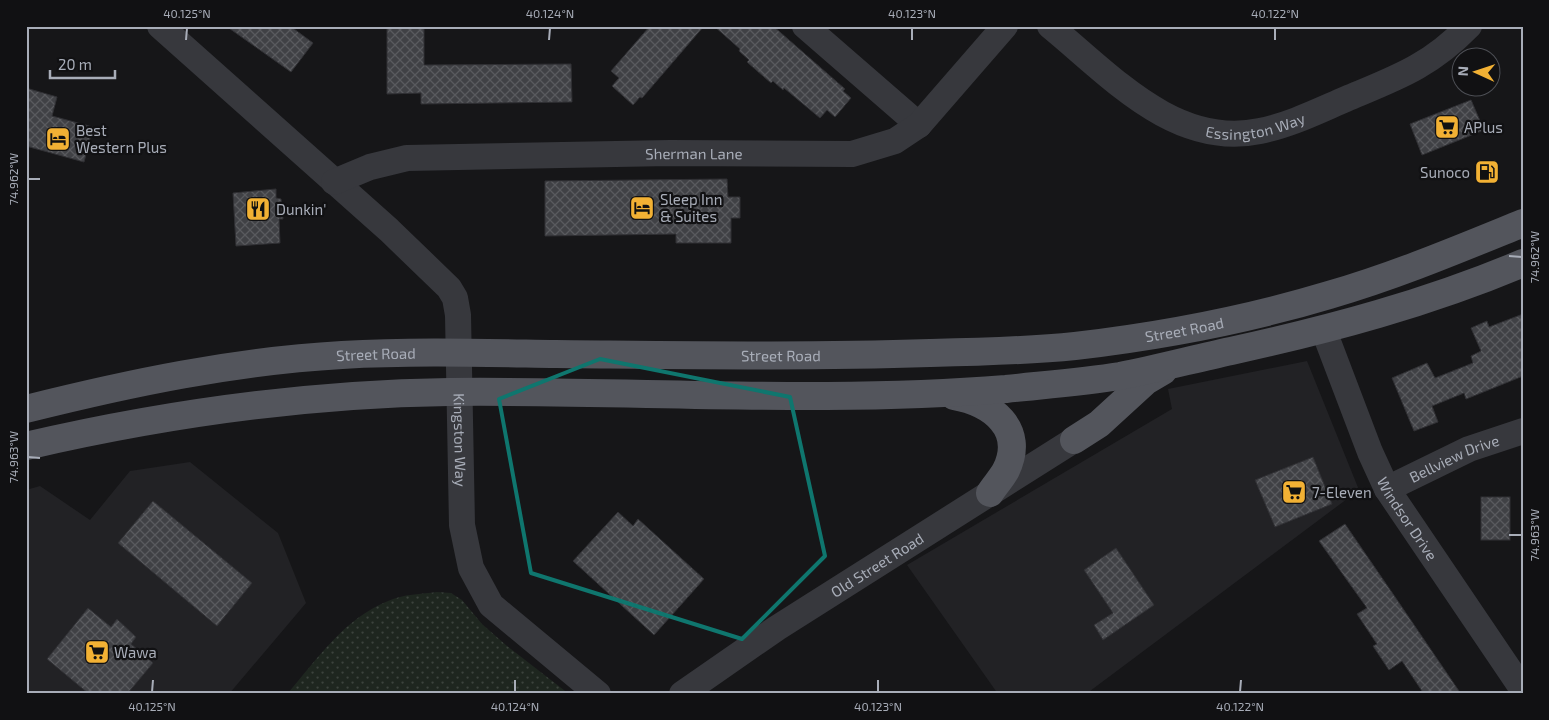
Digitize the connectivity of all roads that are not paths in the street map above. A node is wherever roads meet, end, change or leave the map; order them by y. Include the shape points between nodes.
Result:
1 (160, 26) edge
2 (805, 26) edge
3 (1005, 26) edge
4 (1050, 26) edge
5 (1468, 26) edge
6 (919, 125) junction
7 (334, 182) junction
8 (1523, 224) edge
9 (1523, 263) edge
10 (1324, 331) junction
11 (459, 353) junction
12 (1183, 362) junction
13 (460, 392) junction
14 (931, 392) junction
15 (26, 409) edge
16 (1523, 431) edge
17 (1074, 440) joint
18 (26, 446) edge
19 (1387, 488) junction
20 (990, 492) junction
21 (1523, 690) edge
22 (598, 694) edge
23 (682, 694) edge

1 - 7 street, Kingston Way
2 - 6 street
3 - 6 street, Sherman Lane
4 - 5 street, Essington Way via 1147,106 1172,120 1236,134 1260,132 1294,121 1407,73 1426,63
6 - 7 street, Sherman Lane via 895,141 852,154 499,154 407,158 370,167
7 - 11 street, Kingston Way via 449,288 458,314
8 - 11 main road, Street Road via 1330,295 1180,331 1070,347 845,356
9 - 10 main road, Street Road via 1438,296
10 - 12 main road, Street Road
10 - 19 street, Windsor Drive
11 - 13 street, Kingston Way
11 - 15 main road, Street Road via 338,355 262,362 186,373
12 - 14 main road, Street Road via 1118,376 1004,389
12 - 17 main road via 1146,381 1099,424
13 - 14 main road, Street Road via 782,396
13 - 18 main road, Street Road via 276,403 98,430
13 - 22 street, Kingston Way via 462,525 470,568 491,605
14 - 20 main road via 964,398 988,407 1004,421 1011,435 1011,453 1006,470
16 - 19 street, Bellview Drive via 1469,449
17 - 20 street, Old Street Road
19 - 21 street, Windsor Drive
20 - 23 street, Old Street Road via 777,628

